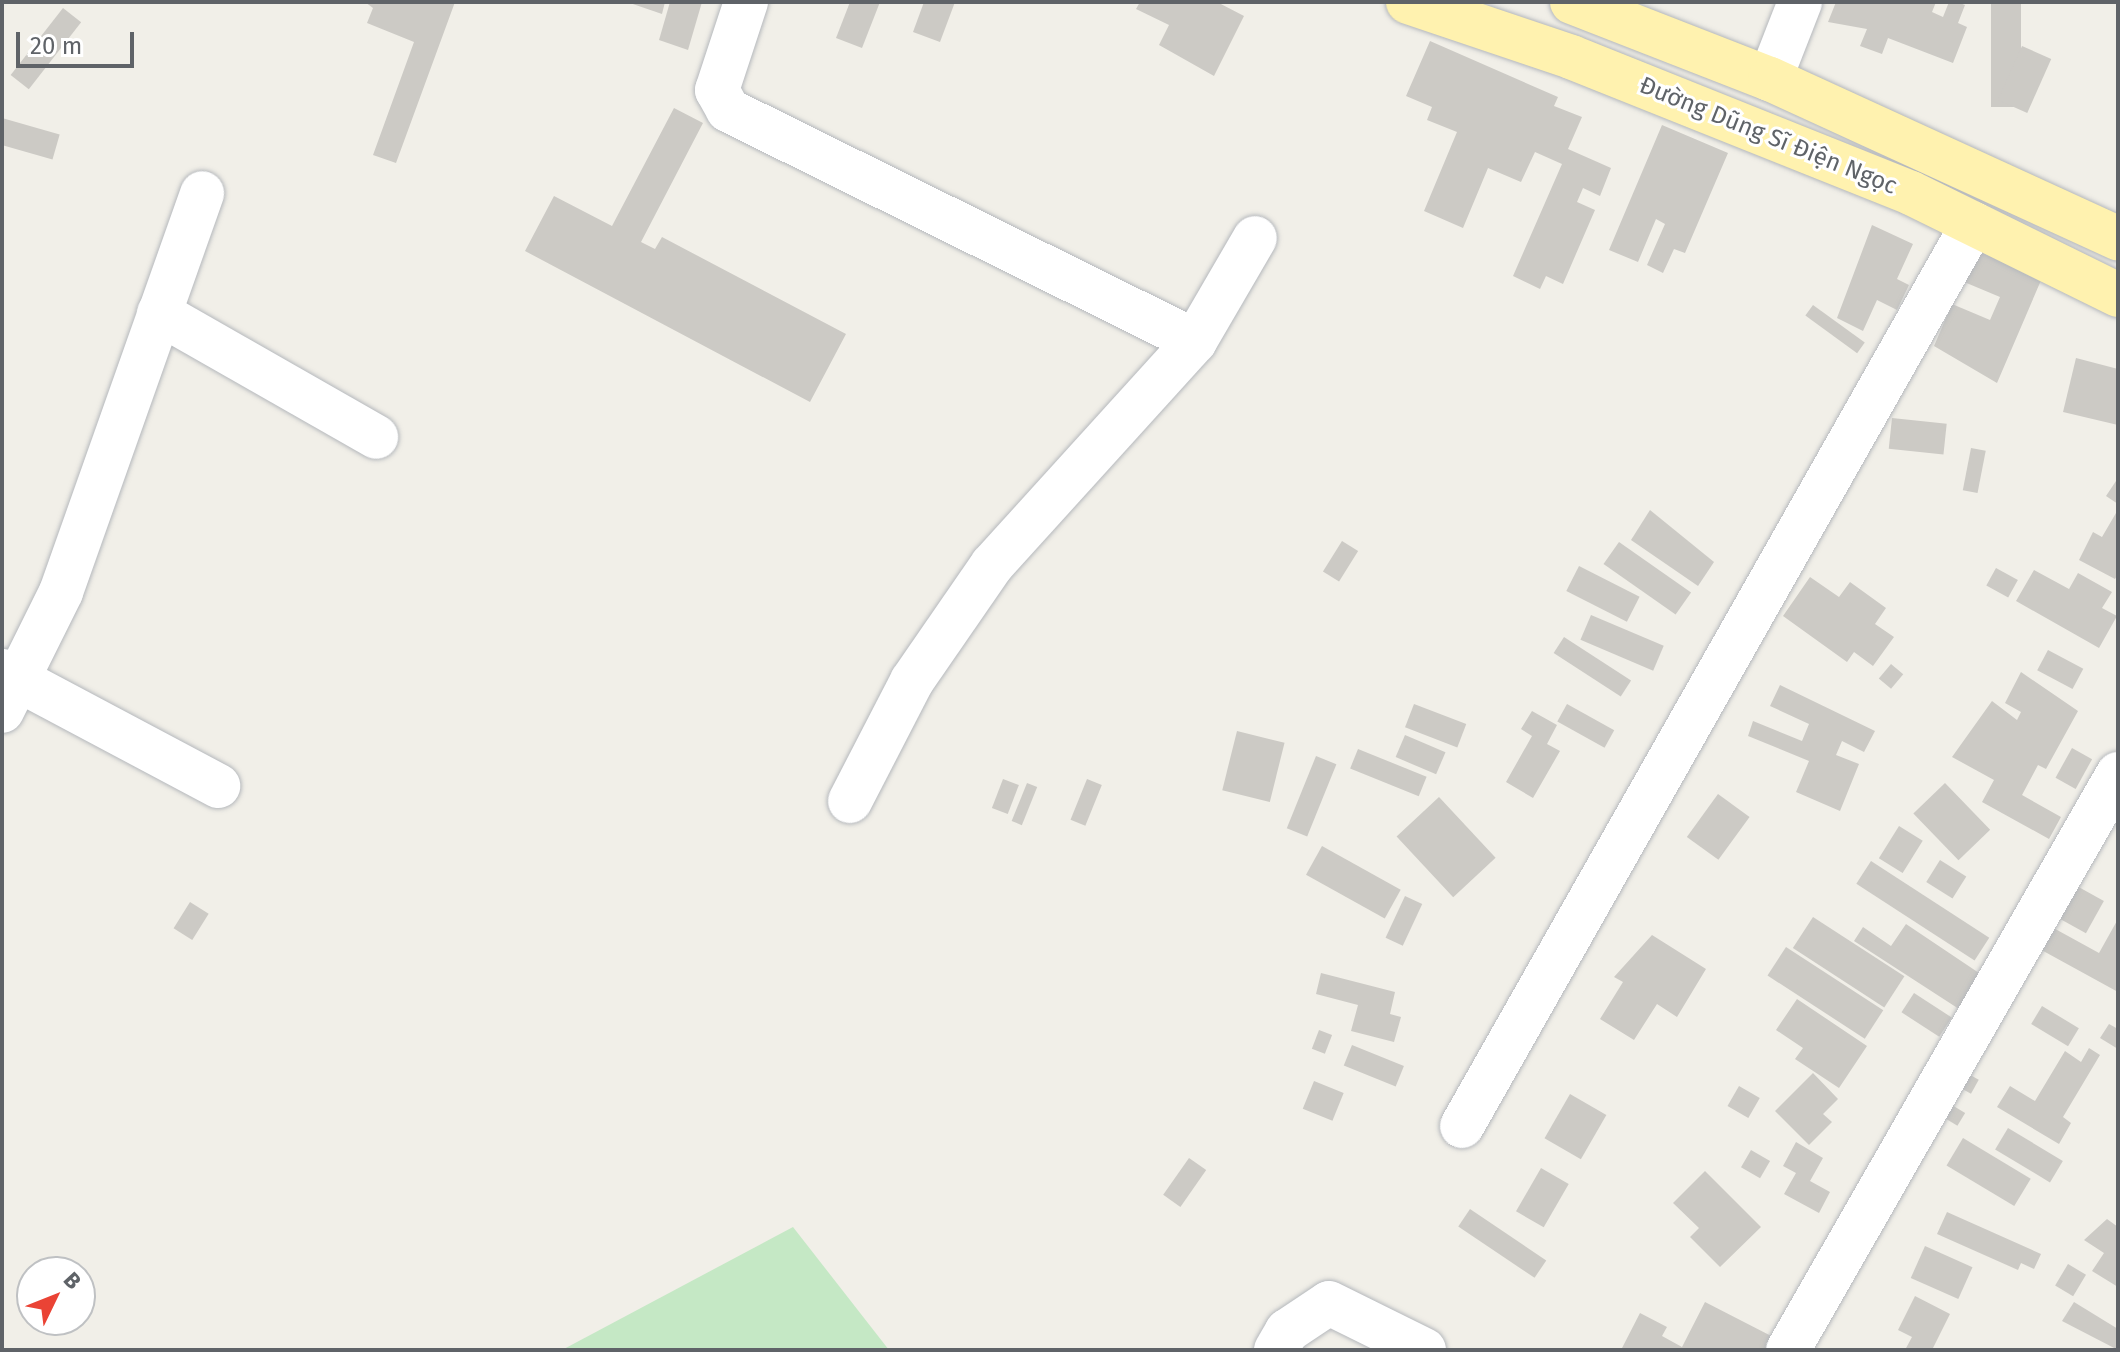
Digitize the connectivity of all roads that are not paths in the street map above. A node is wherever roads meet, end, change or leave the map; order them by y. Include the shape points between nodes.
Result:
1 (746, 2) edge
2 (1408, 2) edge
3 (1572, 2) edge
4 (1800, 2) edge
5 (1770, 79) junction
6 (1994, 177) junction
7 (202, 193) dead end
8 (1973, 224) junction
9 (1255, 238) dead end
10 (2118, 238) edge
11 (2118, 295) edge
12 (159, 313) junction
13 (1195, 341) junction
14 (376, 437) dead end
15 (8, 687) edge
16 (2118, 774) edge
17 (218, 786) dead end
18 (850, 801) dead end
19 (1462, 1126) dead end
20 (1276, 1350) edge
21 (1424, 1350) edge
22 (1788, 1350) edge

1 - 13 street via 717,90 728,110
2 - 8 main road, Đường Dũng Sĩ Điện Ngọc via 1571,57
3 - 5 main road, Đường Dũng Sĩ Điện Ngọc
4 - 5 street
5 - 6 main road, Đường Dũng Sĩ Điện Ngọc
6 - 8 main road
6 - 10 main road, Đường Dũng Sĩ Điện Ngọc
7 - 12 street
8 - 11 main road, Đường Dũng Sĩ Điện Ngọc
8 - 19 street
9 - 13 street
12 - 14 street
12 - 15 street via 61,592
13 - 18 street via 992,565 912,681
15 - 17 street
16 - 22 street
20 - 21 street via 1287,1331 1329,1303

